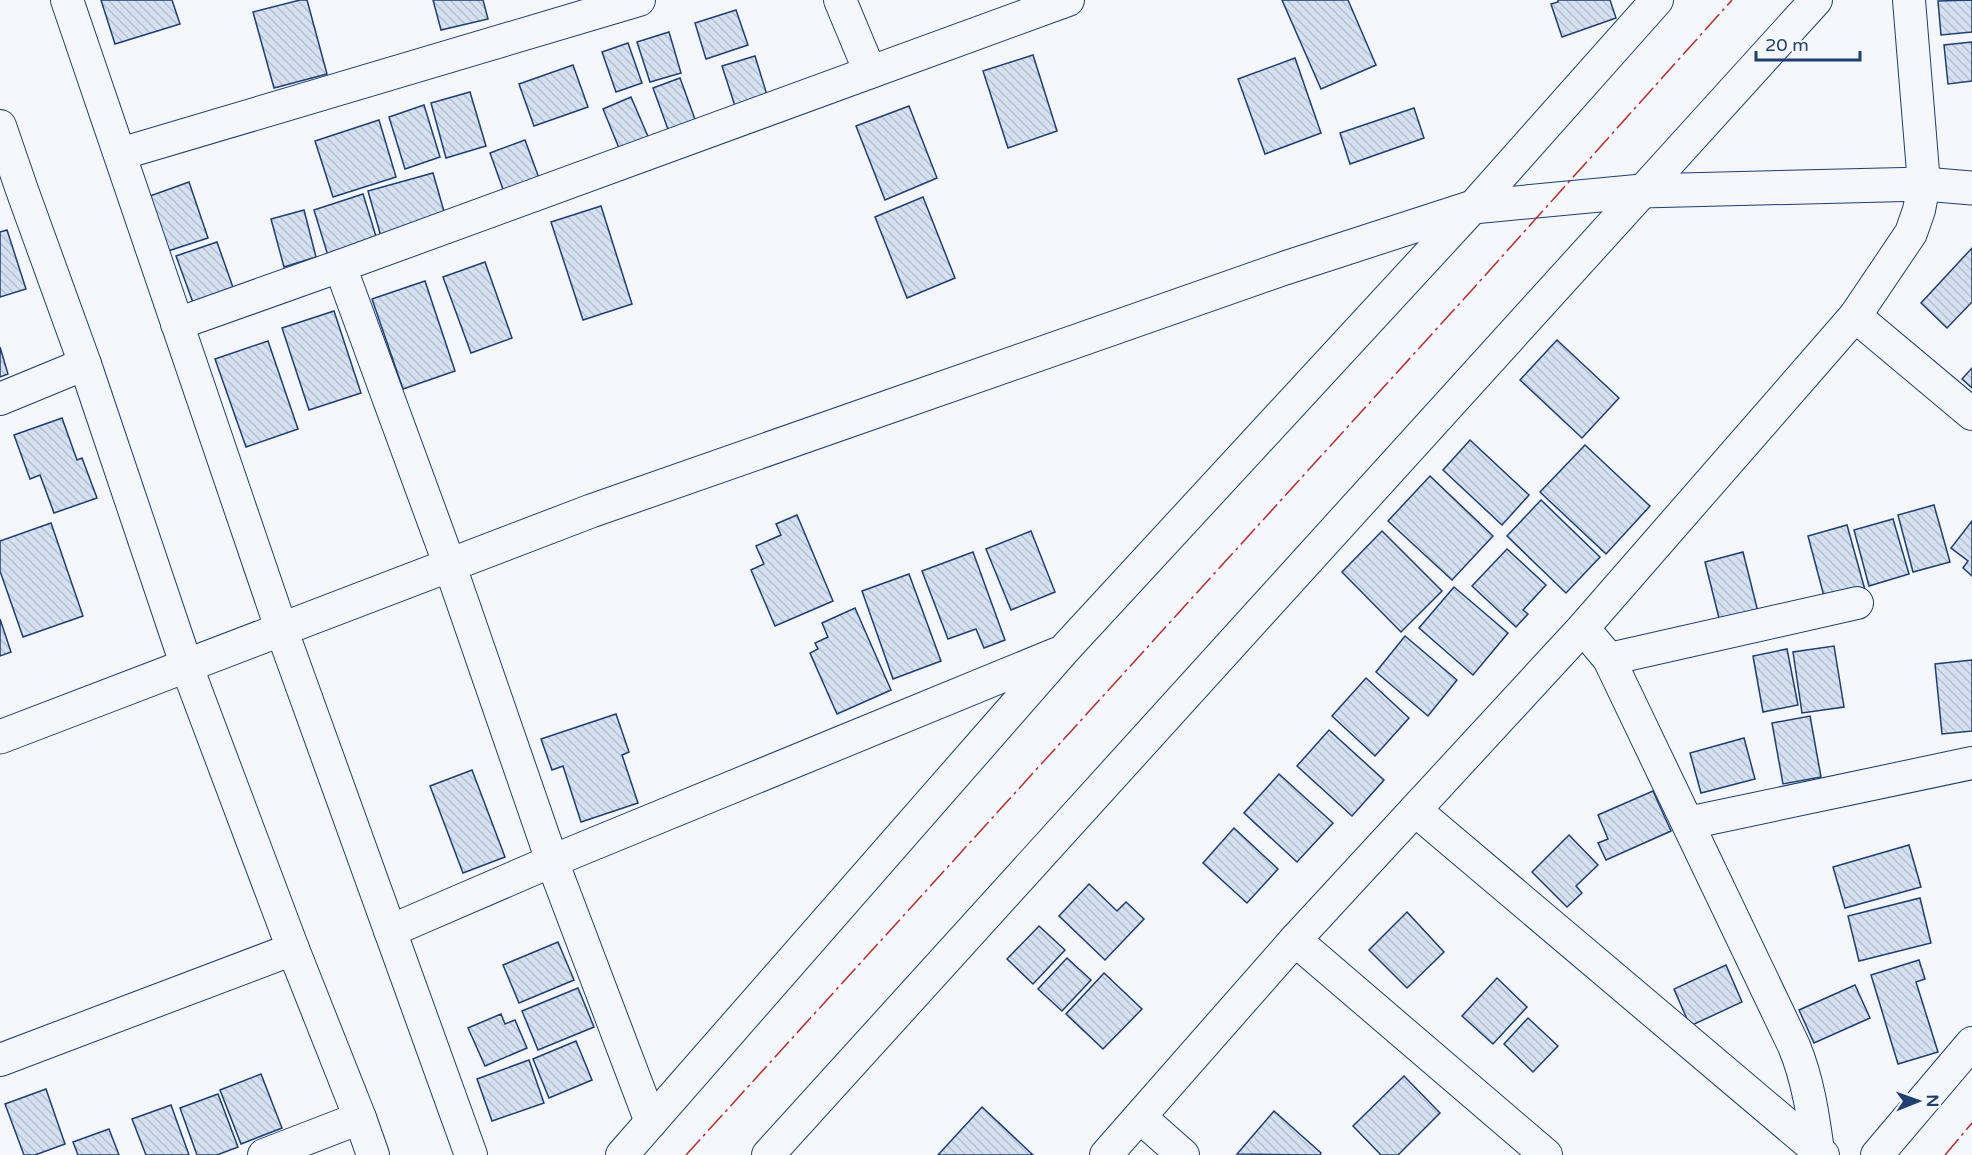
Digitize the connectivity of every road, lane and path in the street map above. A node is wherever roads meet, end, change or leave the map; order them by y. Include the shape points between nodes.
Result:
1 (67, 0) edge
2 (639, 0) edge
3 (840, 0) edge
4 (1068, 0) edge
5 (1657, 0) edge
6 (1816, 0) edge
7 (1909, 0) edge
8 (870, 72) junction
9 (0, 126) edge
10 (120, 154) junction
11 (1924, 184) junction
12 (1972, 188) edge
13 (1642, 191) junction
14 (11, 194) edge
15 (1473, 207) junction
16 (340, 266) junction
17 (1855, 316) junction
18 (177, 324) junction
19 (85, 364) junction
20 (0, 399) edge
21 (1972, 414) edge
22 (450, 566) junction
23 (1857, 603) dead end
24 (1582, 628) junction
25 (282, 631) junction
26 (1063, 651) junction
27 (1609, 659) junction
28 (187, 667) junction
29 (0, 737) edge
30 (1972, 764) edge
31 (1415, 810) junction
32 (1688, 823) junction
33 (552, 861) junction
34 (390, 931) junction
35 (1295, 940) junction
36 (293, 949) junction
37 (1972, 1043) edge
38 (0, 1060) edge
39 (1140, 1117) junction
40 (360, 1118) junction
41 (651, 1122) junction
42 (1821, 1153) edge
43 (264, 1155) edge
44 (373, 1155) edge
45 (471, 1155) edge
46 (622, 1155) edge
47 (768, 1155) edge
48 (1106, 1155) edge
49 (1183, 1155) edge
50 (1546, 1155) edge
51 (1876, 1155) edge

1 - 10 street
2 - 10 street
3 - 8 street
4 - 8 street
5 - 15 street
6 - 13 street
7 - 11 street
8 - 16 street
9 - 14 street
10 - 18 street
11 - 12 main road
11 - 13 main road
11 - 17 street via 1911,233
13 - 15 main road
13 - 47 street
14 - 19 street
15 - 22 main road via 1285,268 624,499
15 - 26 street
16 - 18 street
16 - 22 street
17 - 21 street
17 - 24 street
18 - 25 street
19 - 20 street
19 - 28 street
22 - 25 main road
22 - 33 street
23 - 27 street
24 - 27 street
24 - 31 street
25 - 28 main road
25 - 34 street
26 - 33 street
26 - 41 street
27 - 32 street
28 - 29 main road
28 - 36 street
30 - 32 street
31 - 35 street
31 - 42 street
32 - 42 street via 1803,1068
33 - 34 street
33 - 41 street
34 - 45 street
35 - 39 street
35 - 50 street
36 - 38 street
36 - 40 street
37 - 51 street
39 - 48 street
39 - 49 street
40 - 43 street
40 - 44 street
41 - 46 street

